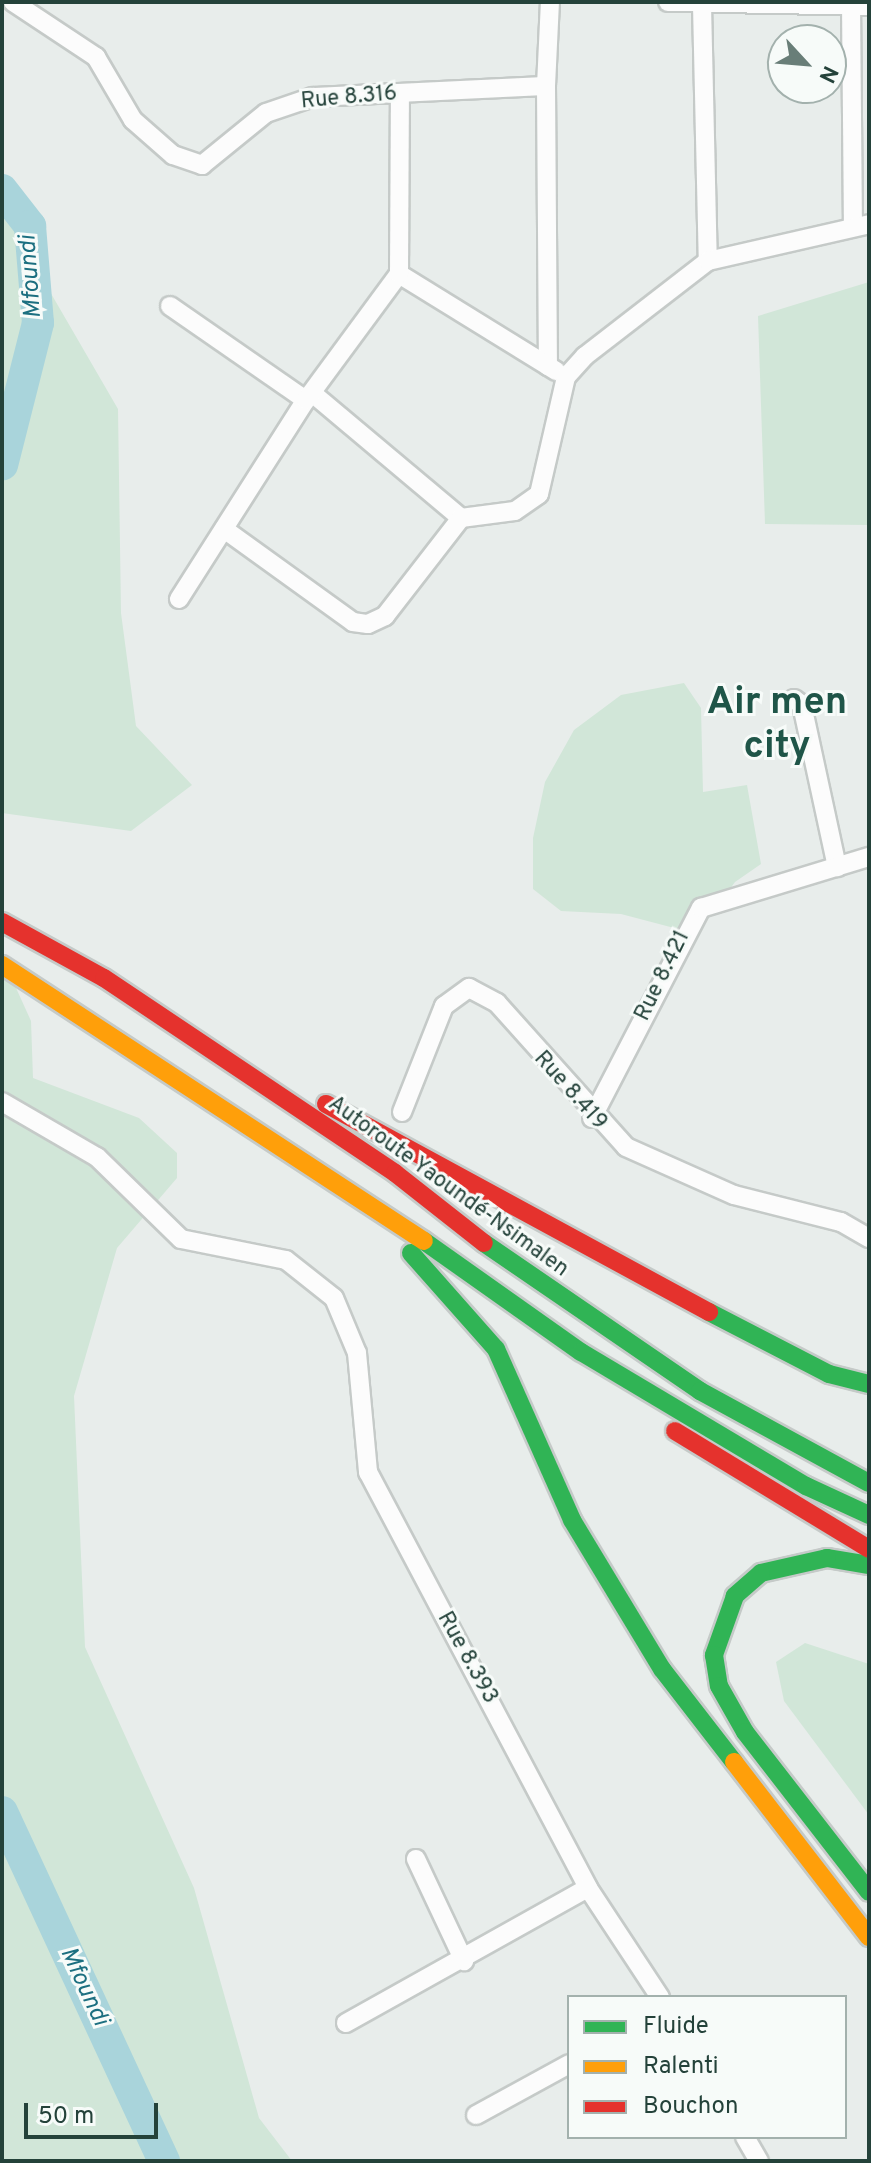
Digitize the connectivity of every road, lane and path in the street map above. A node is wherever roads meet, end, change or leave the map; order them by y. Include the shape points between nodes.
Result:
1 (13, 2) edge
2 (550, 2) edge
3 (668, 2) edge
4 (702, 5) junction
5 (857, 5) edge
6 (546, 86) junction
7 (400, 93) junction
8 (861, 225) edge
9 (708, 261) junction
10 (399, 274) junction
11 (170, 306) dead end
12 (548, 366) junction
13 (566, 377) junction
14 (309, 396) junction
15 (461, 518) junction
16 (224, 529) junction
17 (179, 599) dead end
18 (794, 699) dead end
19 (869, 857) edge
20 (837, 867) junction
21 (2, 922) edge
22 (2, 965) edge
23 (104, 978) junction
24 (2, 1102) edge
25 (402, 1112) dead end
26 (592, 1118) junction
27 (261, 1131) junction
28 (869, 1238) edge
29 (581, 1352) junction
30 (829, 1374) junction
31 (869, 1384) edge
32 (869, 1396) edge
33 (869, 1483) edge
34 (869, 1515) edge
35 (869, 1549) edge
36 (869, 1565) edge
37 (416, 1859) dead end
38 (588, 1888) junction
39 (869, 1892) edge
40 (869, 1937) edge
41 (464, 1961) junction
42 (659, 1995) edge
43 (346, 2023) dead end
44 (567, 2065) edge
45 (476, 2115) dead end
46 (746, 2139) edge
47 (759, 2161) edge

1 - 7 street, Rue 8.316 via 96,57 133,120 189,165 202,165 288,104
2 - 6 street
3 - 4 street
4 - 5 street
4 - 9 street
5 - 8 street
6 - 7 street, Rue 8.316
6 - 12 street
7 - 10 street
8 - 9 street
9 - 13 street
10 - 12 street
10 - 14 street
11 - 14 street
12 - 13 street
13 - 15 street via 539,494 515,511
14 - 15 street
14 - 16 street
15 - 16 street via 385,616 368,624 353,622
16 - 17 street
18 - 20 street via 802,705
19 - 20 street, Rue 8.421
20 - 26 street, Rue 8.421 via 701,908
21 - 23 highway, Autoroute Yaoundé-Nsimalen
22 - 27 highway
23 - 30 highway via 427,1161
23 - 33 highway, Autoroute Yaoundé-Nsimalen via 395,1173 527,1277 700,1391
24 - 38 street, Rue 8.393 via 97,1157 181,1239 286,1260 334,1298 357,1353 368,1472
25 - 26 street, Rue 8.419 via 444,1006 455,991 469,988 497,1003
26 - 28 street, Rue 8.419 via 626,1147 687,1176 841,1222
27 - 29 highway
27 - 40 highway via 432,1272 496,1349 572,1520 623,1610 699,1722
29 - 34 highway via 806,1486
29 - 35 highway via 640,1407
30 - 31 highway
30 - 32 highway
36 - 39 highway via 827,1558 761,1573 735,1596 714,1655 719,1686 745,1732
37 - 41 street
38 - 41 street
38 - 42 street, Rue 8.393
41 - 43 street
44 - 45 street
46 - 47 street

